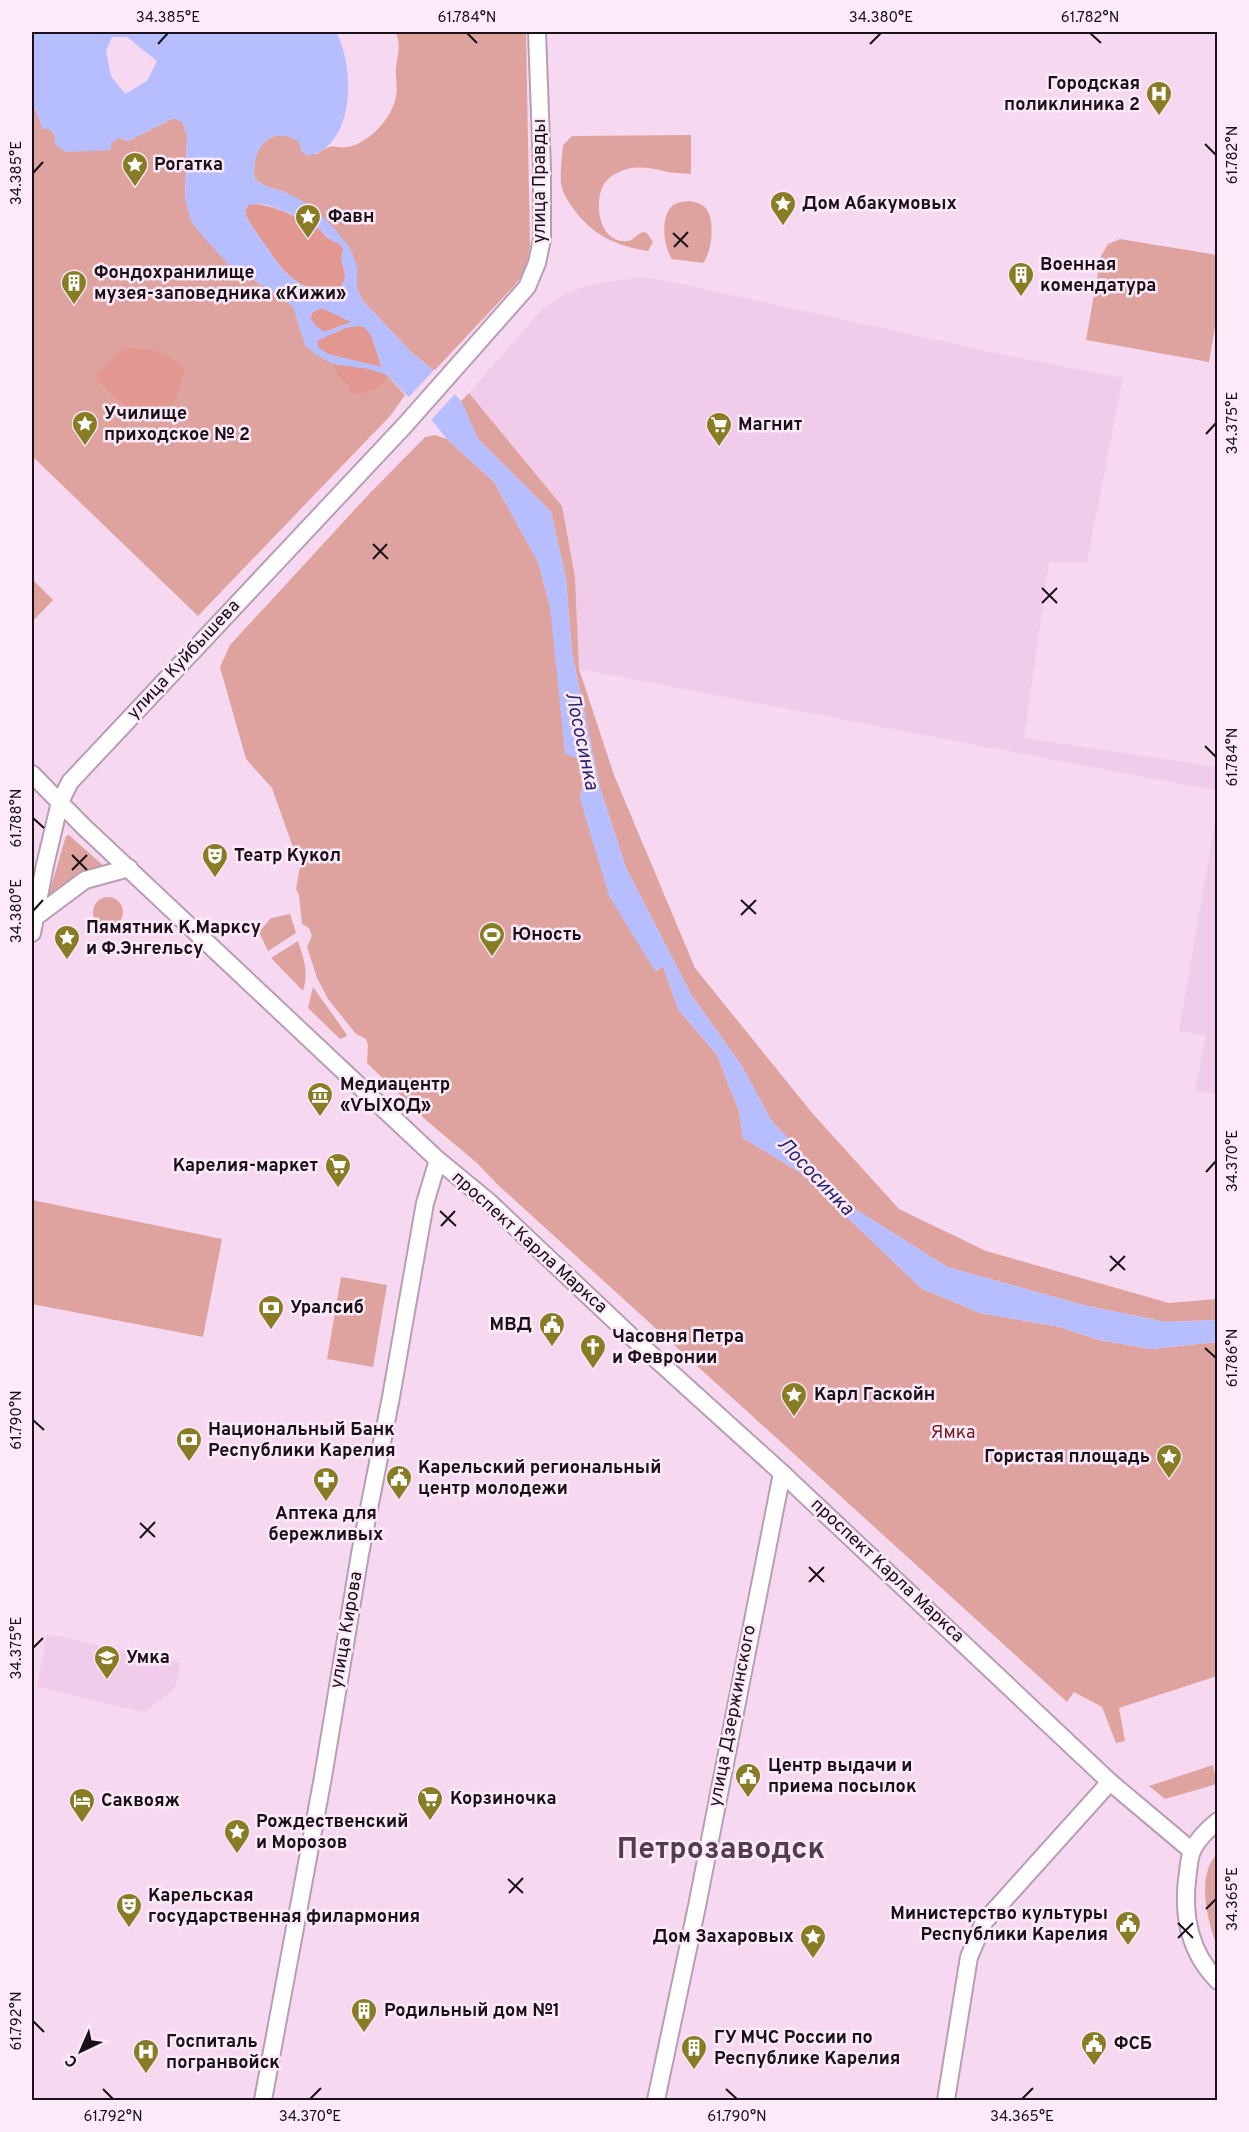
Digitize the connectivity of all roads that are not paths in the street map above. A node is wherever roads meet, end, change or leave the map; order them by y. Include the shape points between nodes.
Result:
1 (537, 32) edge
2 (406, 424) joint
3 (32, 774) edge
4 (60, 802) junction
5 (129, 868) junction
6 (33, 925) edge
7 (438, 1160) junction
8 (782, 1473) junction
9 (1110, 1782) junction
10 (1218, 1821) edge
11 (1192, 1851) junction
12 (1218, 1981) edge
13 (263, 2100) edge
14 (656, 2100) edge
15 (946, 2100) edge

1 - 2 main road, улица Правды via 541,249 527,287
2 - 4 main road, улица Куйбышева via 70,782
3 - 4 main road, проспект Карла Маркса
4 - 5 main road, проспект Карла Маркса
4 - 6 main road, улица Куйбышева
5 - 6 main road via 85,880
5 - 7 main road, проспект Карла Маркса
7 - 8 main road, проспект Карла Маркса via 489,1202
7 - 13 main road, улица Кирова via 425,1203
8 - 9 main road, проспект Карла Маркса
8 - 14 main road, улица Дзержинского
9 - 11 main road, проспект Карла Маркса
9 - 15 main road via 984,1922 969,1957
10 - 11 main road
11 - 12 main road via 1186,1887 1187,1924 1199,1958

